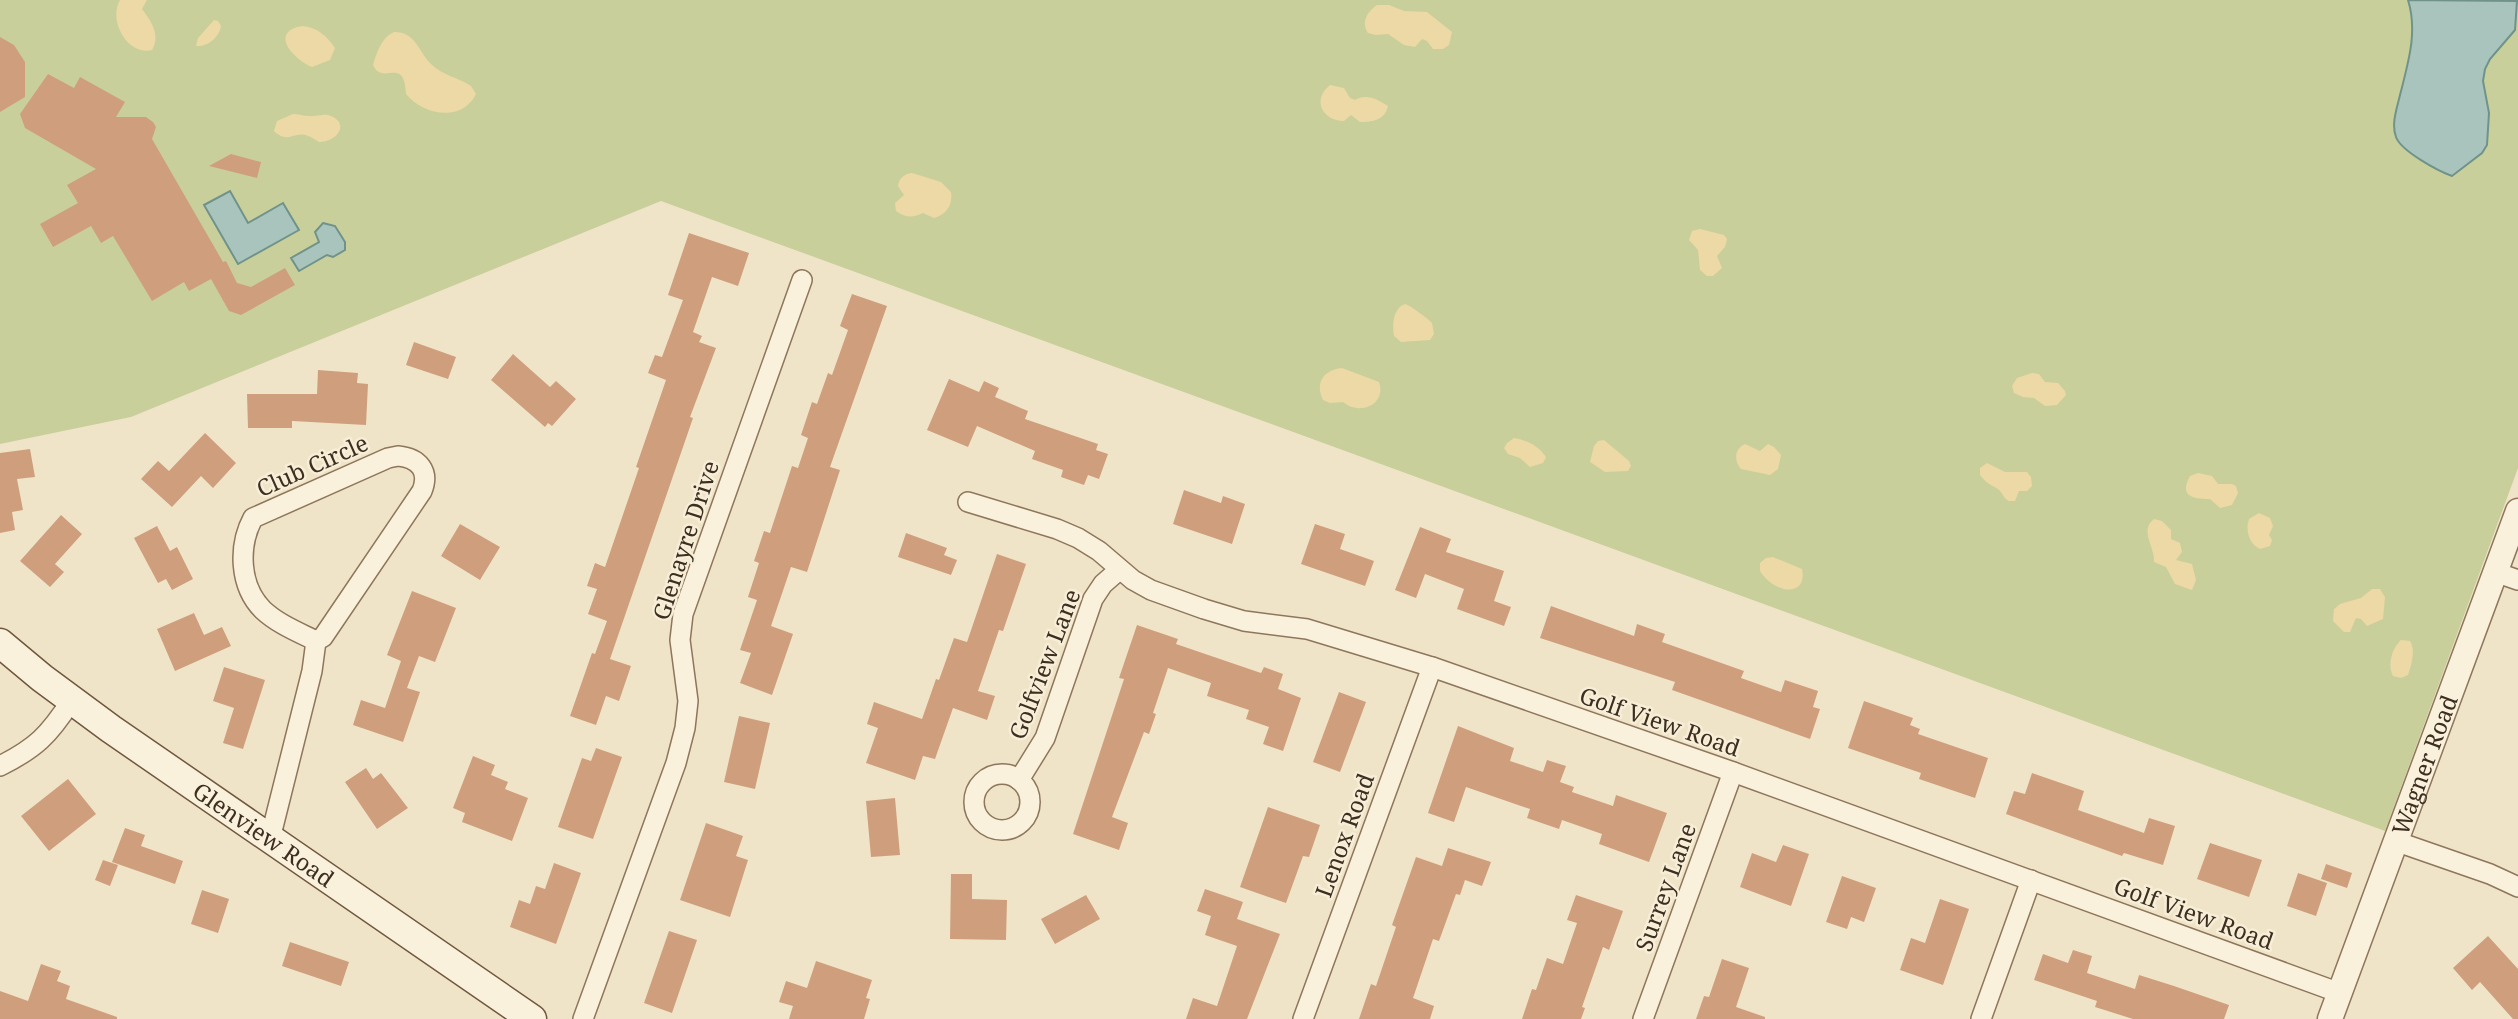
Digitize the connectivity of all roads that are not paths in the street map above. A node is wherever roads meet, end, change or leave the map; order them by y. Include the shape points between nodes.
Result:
1 (802, 280) dead end
2 (968, 502) dead end
3 (2518, 511) edge
4 (1119, 570) junction
5 (2507, 576) edge
6 (316, 641) junction
7 (0, 643) edge
8 (1432, 667) junction
9 (71, 701) junction
10 (0, 766) edge
11 (1733, 772) junction
12 (1019, 780) dead end
13 (270, 839) junction
14 (2395, 841) junction
15 (2031, 880) junction
16 (2518, 887) edge
17 (2340, 993) junction
18 (532, 1019) edge
19 (583, 1019) edge
20 (1303, 1019) edge
21 (1643, 1019) edge
22 (1981, 1019) edge
23 (2330, 1019) edge

1 - 19 street, Glenayre Drive via 683,614 685,729
2 - 4 street, Golf View Road via 1077,538
3 - 5 street, Wagner Road
4 - 8 street, Golf View Road via 1151,590 1231,617 1307,629
4 - 12 street, Golfview Lane via 1093,599 1045,738
5 - 14 street, Wagner Road
6 - 6 street, Club Circle via 422,491 424,471 410,457 388,458 274,507 253,518 246,530 242,545 251,593 286,626
6 - 13 street
7 - 9 main road, Glenview Road
8 - 11 street, Golf View Road
8 - 20 street, Lenox Road
9 - 10 street via 29,752
9 - 13 main road, Glenview Road
11 - 15 street, Golf View Road
11 - 21 street, Surrey Lane
13 - 18 main road, Glenview Road
14 - 16 street
14 - 17 street, Wagner Road
15 - 17 street, Golf View Road
15 - 22 street
17 - 23 street, Wagner Road

